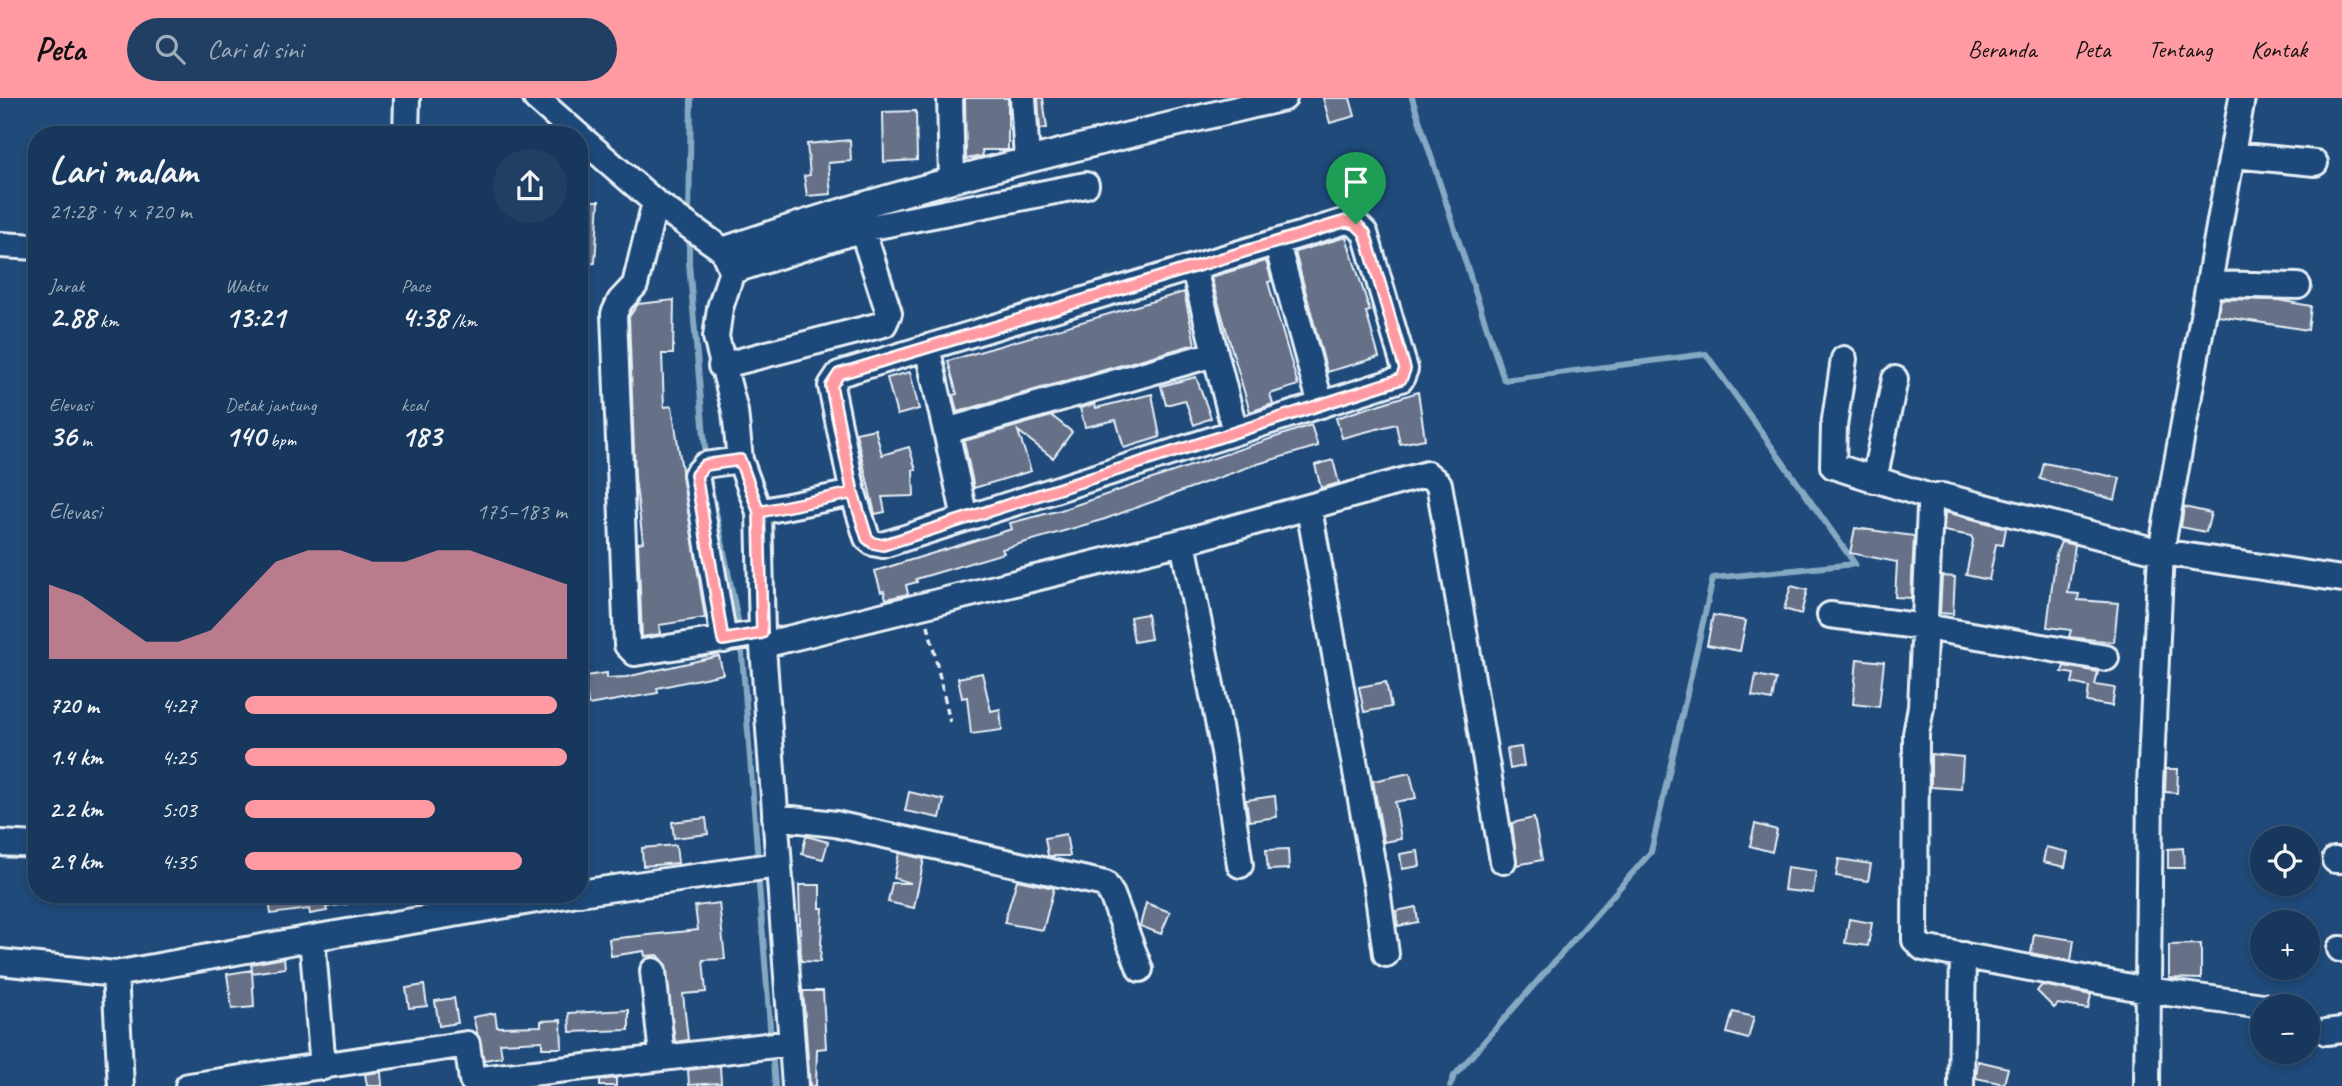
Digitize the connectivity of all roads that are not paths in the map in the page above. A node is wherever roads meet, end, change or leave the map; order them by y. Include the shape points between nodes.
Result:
1 (407, 98) edge
2 (536, 98) edge
3 (950, 98) edge
4 (1023, 98) edge
5 (1284, 98) edge
6 (2242, 98) edge
7 (406, 126) edge
8 (569, 126) edge
9 (588, 143) edge
10 (2233, 155) junction
11 (1027, 159) junction
12 (2315, 163) dead end
13 (952, 180) junction
14 (1086, 185) dead end
15 (656, 202) junction
16 (862, 229) junction
17 (1277, 244) junction
18 (0, 245) edge
19 (28, 247) edge
20 (721, 253) junction
21 (1194, 269) junction
22 (2209, 284) junction
23 (2298, 286) dead end
24 (928, 347) junction
25 (1214, 354) junction
26 (1844, 359) dead end
27 (721, 366) junction
28 (1895, 379) dead end
29 (1321, 405) junction
30 (946, 431) junction
31 (1236, 432) junction
32 (724, 462) junction
33 (1874, 480) junction
34 (853, 493) junction
35 (1934, 498) junction
36 (1309, 509) junction
37 (759, 512) junction
38 (965, 518) junction
39 (1183, 542) junction
40 (2161, 552) junction
41 (2342, 579) edge
42 (1829, 615) dead end
43 (1925, 627) junction
44 (746, 639) junction
45 (2106, 658) dead end
46 (775, 817) junction
47 (0, 843) edge
48 (28, 845) edge
49 (1503, 862) dead end
50 (1240, 865) dead end
51 (762, 867) junction
52 (588, 892) edge
53 (519, 903) edge
54 (312, 938) junction
55 (1386, 954) dead end
56 (1963, 955) junction
57 (0, 962) edge
58 (1140, 969) dead end
59 (653, 971) dead end
60 (115, 974) junction
61 (2147, 990) junction
62 (2250, 1004) edge
63 (773, 1045) junction
64 (662, 1056) junction
65 (323, 1067) junction
66 (121, 1086) edge
67 (188, 1086) edge
68 (796, 1086) edge
69 (1961, 1086) edge
70 (2147, 1086) edge

1 - 7 street
2 - 8 street
3 - 13 street
4 - 11 street
5 - 11 street
6 - 10 street
9 - 15 street
10 - 12 street
10 - 22 street
11 - 13 street
13 - 20 street via 824,215
14 - 16 street
15 - 20 street
15 - 44 street via 635,285 614,314 627,645 635,653
16 - 20 street
16 - 27 street via 889,313 884,324
17 - 21 street
17 - 29 street
17 - 29 street via 1346,221 1356,224 1365,233 1405,369 1401,379
18 - 19 street
20 - 27 street via 716,337
21 - 24 street
21 - 25 street
22 - 23 street
22 - 40 street
24 - 30 street
24 - 34 street via 839,374 833,381
25 - 30 street
25 - 31 street
26 - 33 street via 1832,462 1836,468
27 - 32 street via 735,411
28 - 33 street
29 - 31 street
30 - 38 street
31 - 38 street
32 - 37 street
32 - 44 street via 696,478
33 - 35 street
34 - 37 street
34 - 38 street via 864,531 873,543 883,545
35 - 40 street via 1987,506
35 - 43 street
36 - 39 street
36 - 49 street via 1427,474 1436,478
36 - 55 street
37 - 44 street
39 - 44 street via 924,606
39 - 50 street via 1224,752
40 - 41 street
40 - 61 street via 2150,785
42 - 43 street
43 - 45 street
43 - 56 street via 1916,734 1915,940 1923,948
44 - 46 street
46 - 51 street
46 - 58 street via 859,829 1105,884
47 - 48 street
51 - 52 street
51 - 63 street
53 - 54 street
54 - 60 street
54 - 65 street
56 - 61 street
56 - 69 street
57 - 60 street
59 - 64 street
60 - 66 street
61 - 62 street
61 - 70 street
63 - 64 street
63 - 68 street
64 - 65 street via 472,1080 467,1044
65 - 67 street

